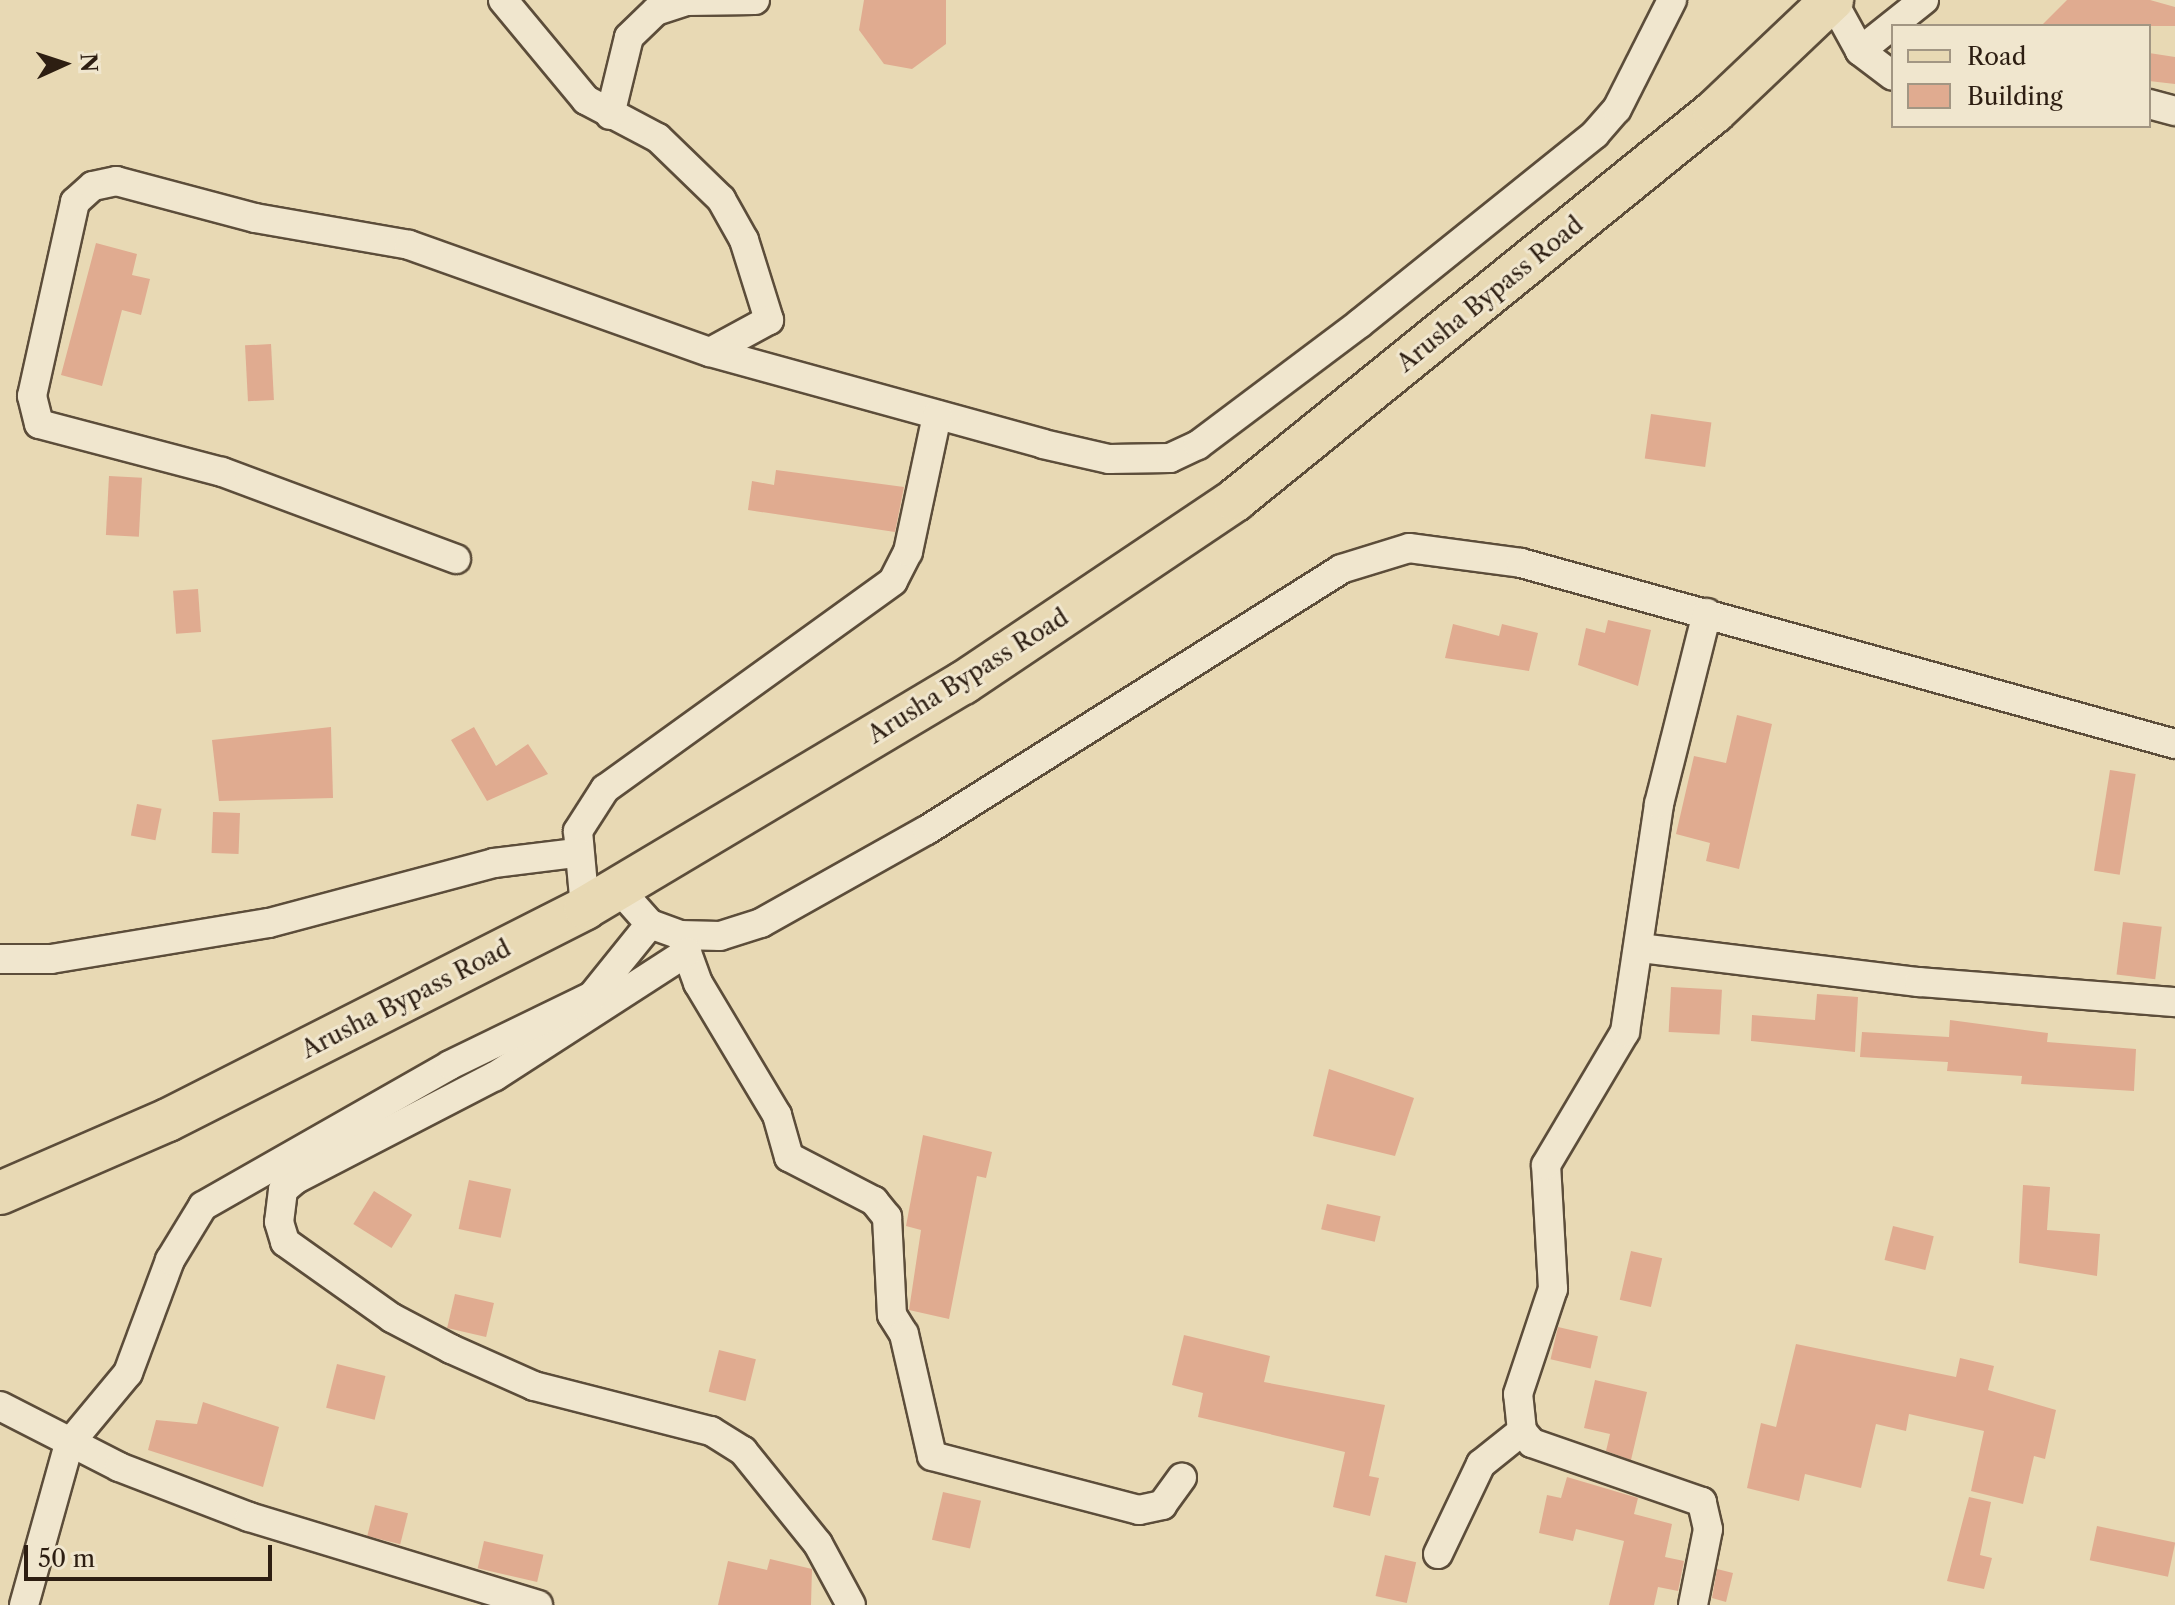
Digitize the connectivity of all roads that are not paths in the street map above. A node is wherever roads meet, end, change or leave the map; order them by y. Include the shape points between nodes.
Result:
1 (503, 0) edge
2 (755, 0) edge
3 (1672, 0) edge
4 (1832, 0) edge
5 (1924, 0) edge
6 (1894, 24) edge
7 (1891, 26) edge
8 (1860, 51) junction
9 (1891, 74) edge
10 (2151, 105) edge
11 (2175, 111) edge
12 (610, 115) junction
13 (710, 352) junction
14 (937, 415) junction
15 (456, 559) dead end
16 (1707, 613) junction
17 (2175, 744) edge
18 (576, 853) junction
19 (601, 898) junction
20 (650, 924) junction
21 (684, 944) junction
22 (1641, 948) junction
23 (0, 959) edge
24 (2175, 1002) edge
25 (0, 1193) edge
26 (0, 1406) edge
27 (1522, 1431) junction
28 (69, 1444) junction
29 (1182, 1477) dead end
30 (1438, 1554) dead end
31 (24, 1605) edge
32 (538, 1605) edge
33 (851, 1605) edge
34 (1693, 1605) edge

1 - 12 street via 559,76
2 - 12 street via 687,1 656,11 624,50
3 - 14 street via 1617,109 1595,134 1198,445 1170,458 1109,459
4 - 8 street
4 - 19 main road, Arusha Bypass Road via 1714,112 1235,500 963,683
5 - 6 street
7 - 8 street
8 - 9 street
10 - 11 street
12 - 13 street via 689,160 744,240 769,320
13 - 14 street
13 - 15 street via 409,245 255,218 116,181 93,186 75,202 32,396 39,424 222,472
14 - 18 street via 908,552 893,581 605,789 585,810
16 - 17 street
16 - 21 street via 1484,554 1409,548 1377,555 1341,569 927,830 761,923
16 - 22 street via 1659,804
18 - 19 street
18 - 23 street via 494,863 269,923 51,959
19 - 20 street
19 - 25 main road, Arusha Bypass Road via 168,1120
20 - 21 street
20 - 28 street via 592,996 436,1073 203,1206 170,1260 128,1373
21 - 29 street via 753,1069 765,1105 777,1115 789,1157 874,1201 887,1217 892,1315 904,1334 932,1456 1139,1510 1162,1505
21 - 33 street via 495,1076 296,1179 283,1190 279,1222 285,1242 392,1318 451,1349 534,1386 711,1431 743,1451 818,1544
22 - 24 street via 1919,982
22 - 27 street via 1625,1032 1546,1165 1556,1263 1518,1394
26 - 28 street
27 - 30 street via 1481,1464
27 - 34 street via 1532,1443 1702,1502 1708,1529
28 - 31 street
28 - 32 street via 249,1517

